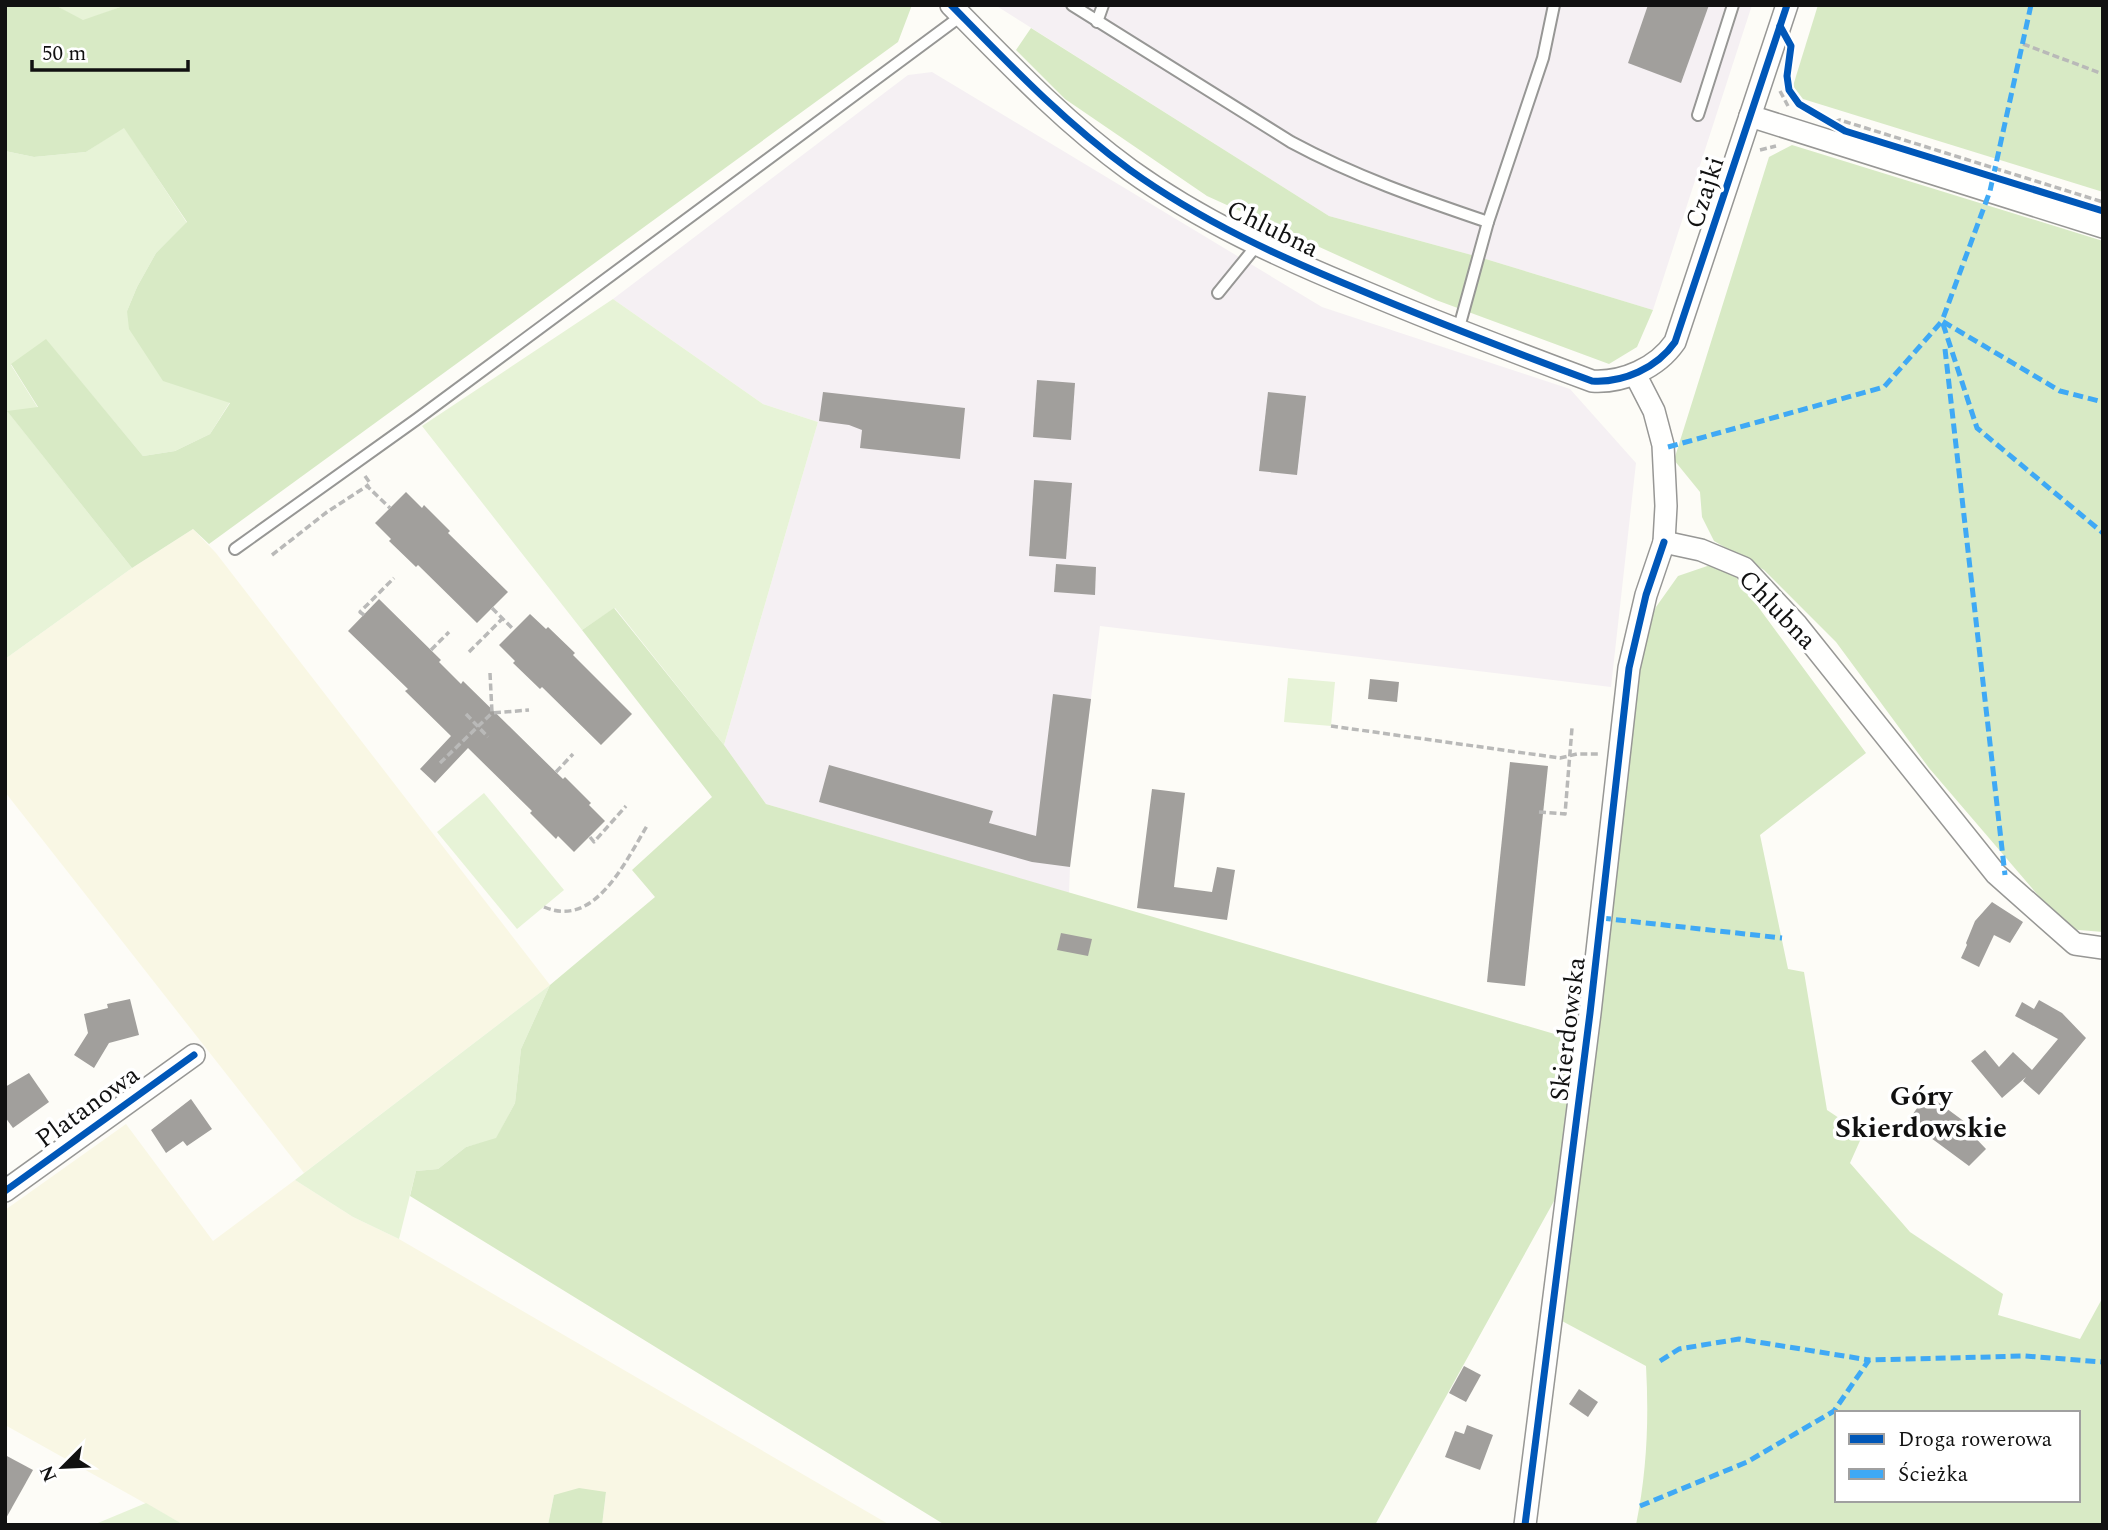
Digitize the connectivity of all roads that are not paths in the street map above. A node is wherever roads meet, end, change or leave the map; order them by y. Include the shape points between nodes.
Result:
1 (1072, 5) edge
2 (1103, 5) edge
3 (1554, 5) edge
4 (1733, 5) edge
5 (1787, 5) edge
6 (956, 10) edge
7 (1097, 22) junction
8 (1698, 115) dead end
9 (1750, 116) junction
10 (1488, 222) junction
11 (2103, 227) edge
12 (1257, 245) junction
13 (1218, 293) dead end
14 (1458, 331) junction
15 (1635, 374) junction
16 (1664, 541) junction
17 (235, 549) dead end
18 (2103, 948) edge
19 (194, 1055) dead end
20 (5, 1191) edge
21 (1525, 1525) edge

1 - 7 lane
2 - 7 lane
3 - 10 lane via 1543,58
4 - 8 lane
5 - 9 street, Czajki
6 - 12 street, Chlubna via 1049,104 1094,142 1178,202
6 - 17 lane
7 - 10 lane via 1327,162
9 - 11 street
9 - 15 street, Czajki via 1675,342 1656,363
10 - 14 lane
12 - 13 lane
12 - 14 street, Chlubna
14 - 15 street, Chlubna via 1592,381
15 - 16 street via 1654,411 1663,445
16 - 18 street, Chlubna via 1744,568 1797,625 1996,874 2075,944
16 - 21 street, Skierdowska via 1629,668
19 - 20 street, Platanowa

